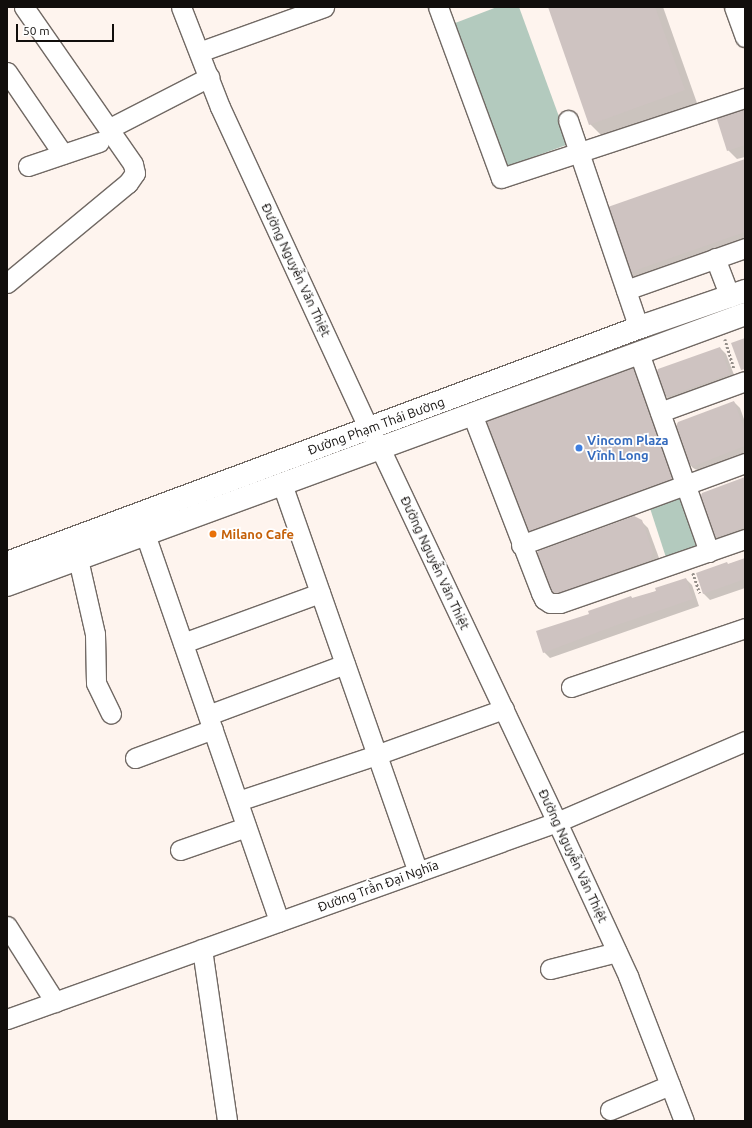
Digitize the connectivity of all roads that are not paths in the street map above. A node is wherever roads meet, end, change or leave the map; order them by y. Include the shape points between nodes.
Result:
1 (24, 7) edge
2 (181, 7) edge
3 (324, 7) edge
4 (438, 7) edge
5 (734, 7) edge
6 (745, 37) edge
7 (199, 52) junction
8 (7, 72) edge
9 (209, 77) junction
10 (745, 98) edge
11 (568, 120) dead end
12 (104, 136) junction
13 (579, 152) junction
14 (63, 154) junction
15 (28, 166) dead end
16 (745, 248) edge
17 (715, 258) junction
18 (7, 283) edge
19 (626, 290) junction
20 (736, 308) edge
21 (639, 328) junction
22 (639, 353) junction
23 (742, 382) edge
24 (660, 412) junction
25 (472, 414) junction
26 (369, 429) junction
27 (380, 448) junction
28 (745, 463) edge
29 (282, 484) junction
30 (686, 484) junction
31 (142, 524) junction
32 (745, 539) edge
33 (521, 545) junction
34 (709, 552) junction
35 (78, 559) junction
36 (7, 563) edge
37 (7, 585) edge
38 (320, 593) junction
39 (745, 628) edge
40 (183, 643) junction
41 (345, 664) junction
42 (571, 687) dead end
43 (504, 709) junction
44 (111, 714) dead end
45 (210, 722) junction
46 (745, 741) edge
47 (376, 755) junction
48 (135, 758) dead end
49 (238, 801) junction
50 (558, 822) junction
51 (246, 827) junction
52 (180, 850) dead end
53 (418, 872) junction
54 (279, 922) junction
55 (7, 926) edge
56 (202, 949) junction
57 (617, 952) junction
58 (550, 969) dead end
59 (55, 1002) junction
60 (7, 1019) edge
61 (670, 1085) junction
62 (610, 1110) dead end
63 (228, 1121) edge
64 (684, 1121) edge

1 - 12 street
2 - 7 street, Đường Nguyễn Văn Thiệt
3 - 7 street
4 - 13 street via 501,178
5 - 6 street
7 - 9 street, Đường Nguyễn Văn Thiệt
8 - 14 street
9 - 12 street
9 - 26 street, Đường Nguyễn Văn Thiệt via 220,107
10 - 13 street
11 - 13 street
12 - 14 street
12 - 18 street via 134,164 135,173 128,183
13 - 19 street
14 - 15 street
16 - 17 street
17 - 19 street
17 - 20 street
19 - 21 street
20 - 21 main road, Đường Phạm Thái Bường
20 - 22 main road, Đường Phạm Thái Bường
21 - 26 main road, Đường Phạm Thái Bường
22 - 24 street
22 - 25 main road, Đường Phạm Thái Bường
23 - 24 street
24 - 30 street
25 - 27 main road, Đường Phạm Thái Bường
25 - 33 street
26 - 27 street, Đường Nguyễn Văn Thiệt
26 - 31 main road, Đường Phạm Thái Bường
27 - 29 main road, Đường Phạm Thái Bường
27 - 43 street, Đường Nguyễn Văn Thiệt
28 - 30 street
29 - 31 main road, Đường Phạm Thái Bường
29 - 38 street
30 - 33 street
30 - 34 street
31 - 35 main road, Đường Phạm Thái Bường
31 - 36 main road, Đường Phạm Thái Bường
31 - 40 street
32 - 34 street
33 - 34 street via 542,596 554,604
35 - 37 main road, Đường Phạm Thái Bường
35 - 44 street via 95,634 102,684
38 - 40 street
38 - 41 street
39 - 42 street
40 - 45 street
41 - 45 street
41 - 47 street
43 - 47 street
43 - 50 street, Đường Nguyễn Văn Thiệt
45 - 48 street
45 - 49 street
46 - 50 street, Đường Trần Đại Nghĩa
47 - 49 street
47 - 53 street
49 - 51 street
50 - 53 street, Đường Trần Đại Nghĩa
50 - 57 street, Đường Nguyễn Văn Thiệt
51 - 52 street
51 - 54 street
53 - 54 street, Đường Trần Đại Nghĩa
54 - 56 street, Đường Trần Đại Nghĩa
55 - 59 street
56 - 59 street, Đường Trần Đại Nghĩa
56 - 63 street
57 - 58 street
57 - 61 street, Đường Nguyễn Văn Thiệt
59 - 60 street, Đường Trần Đại Nghĩa
61 - 62 street
61 - 64 street, Đường Nguyễn Văn Thiệt

